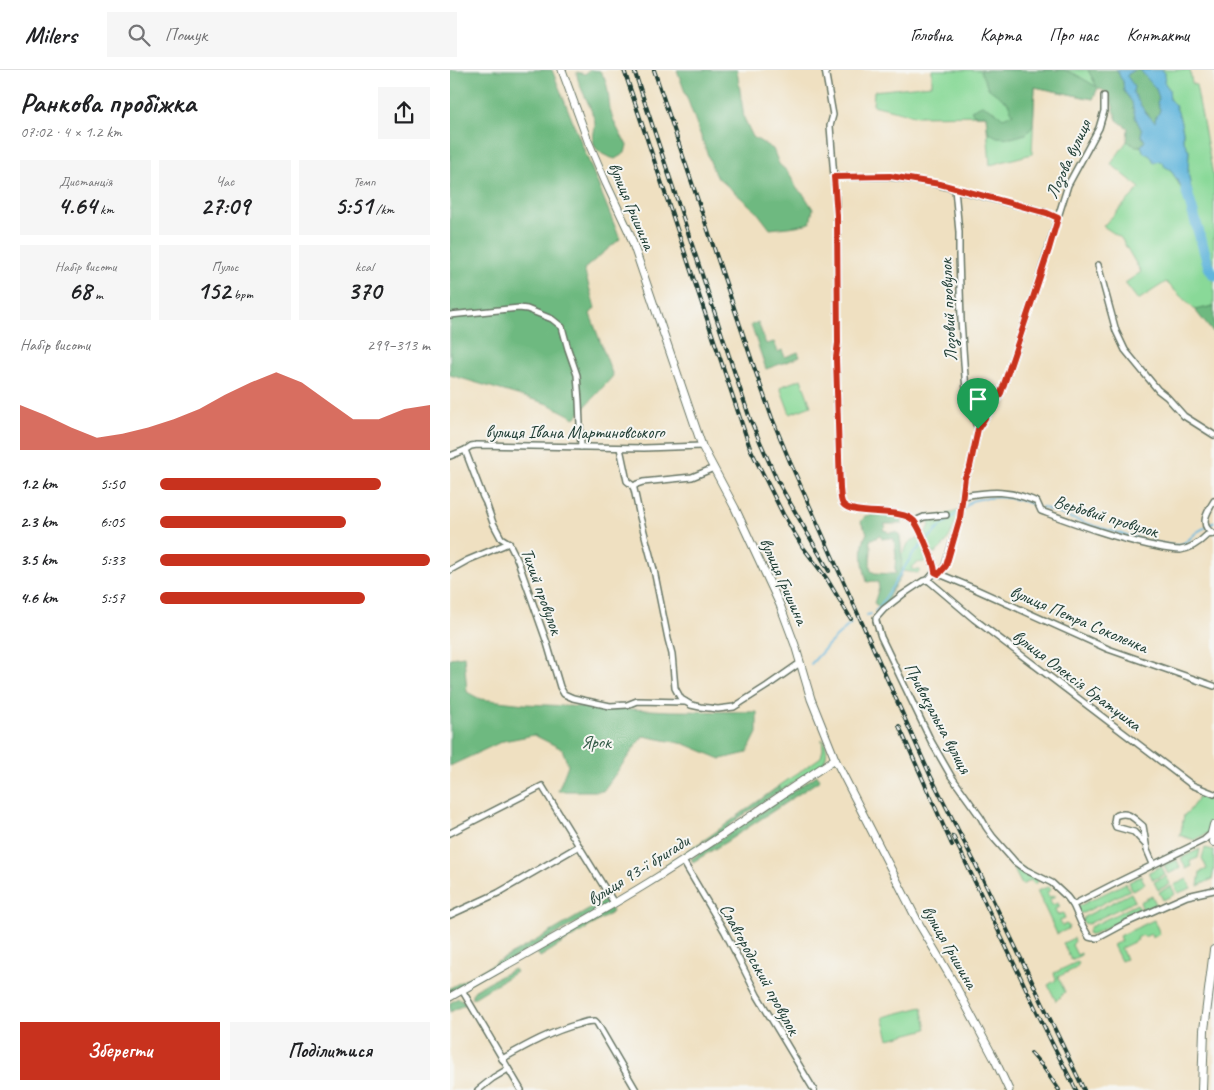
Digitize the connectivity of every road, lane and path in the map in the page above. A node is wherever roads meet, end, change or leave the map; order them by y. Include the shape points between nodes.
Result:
1 (562, 70) edge
2 (825, 70) edge
3 (1104, 96) dead end
4 (834, 177) junction
5 (954, 188) junction
6 (1058, 218) junction
7 (1098, 265) dead end
8 (450, 315) edge
9 (978, 429) junction
10 (1214, 436) edge
11 (702, 446) junction
12 (580, 447) junction
13 (620, 448) junction
14 (465, 450) junction
15 (450, 456) edge
16 (714, 468) junction
17 (633, 487) junction
18 (963, 496) junction
19 (1214, 501) edge
20 (946, 515) dead end
21 (915, 522) junction
22 (1214, 534) edge
23 (509, 543) junction
24 (450, 570) edge
25 (937, 573) junction
26 (928, 580) junction
27 (876, 618) joint
28 (800, 663) junction
29 (1214, 686) edge
30 (685, 702) junction
31 (835, 758) junction
32 (1214, 793) edge
33 (1213, 829) edge
34 (450, 833) edge
35 (1204, 840) junction
36 (1214, 842) edge
37 (1146, 845) junction
38 (580, 846) junction
39 (683, 861) junction
40 (1154, 864) junction
41 (1214, 890) edge
42 (614, 903) junction
43 (1073, 905) junction
44 (450, 915) edge
45 (1214, 950) edge
46 (462, 990) junction
47 (450, 997) edge
48 (502, 1059) junction
49 (508, 1070) junction
50 (478, 1090) edge
51 (521, 1090) edge
52 (636, 1090) edge
53 (814, 1090) edge
54 (1009, 1090) edge
55 (1202, 1090) edge

1 - 11 main road, вулиця Гришина via 588,142 629,232
2 - 4 street via 832,102 830,126
3 - 6 street, Лозова вулиця via 1099,128 1072,176
4 - 5 street via 890,176
4 - 21 street via 842,503 846,507 874,513 908,516
5 - 6 street
5 - 9 street, Лозовий провулок via 966,391
6 - 9 street, Лозова вулиця via 1001,393
7 - 10 street via 1116,331 1125,350 1184,416
8 - 12 street via 526,308 562,327 577,376
9 - 18 street, Лозова вулиця
11 - 13 street, вулиця Івана Мартиновського
11 - 16 main road, вулиця Гришина
12 - 13 street, вулиця Івана Мартиновського
12 - 14 street, вулиця Івана Мартиновського via 477,445
13 - 17 street via 628,481
14 - 15 street, вулиця Івана Мартиновського
14 - 23 street, Тихий провулок via 493,523 501,538
16 - 17 street via 692,477 643,482
16 - 28 main road, вулиця Гришина via 780,605
17 - 30 street via 672,654 675,688
18 - 22 street, Вербовий провулок via 1002,492 1024,497 1037,502 1041,511 1065,520 1111,535 1180,550
18 - 25 street, Лозова вулиця via 946,566
19 - 22 street, Вербовий провулок via 1205,520
20 - 21 street via 924,517
21 - 25 street
23 - 24 street
23 - 30 street, Тихий провулок via 564,694 610,706 637,701
25 - 26 street, Лозова вулиця
25 - 29 street, вулиця Петра Соколенка via 1108,649
26 - 27 street, Лозова вулиця via 902,595
26 - 32 street, вулиця Олексія Братушка via 974,619 1192,785
27 - 43 street, Привокзальна вулиця via 881,637 931,741 986,827 1015,862 1052,883
28 - 30 street via 734,707 708,708
28 - 31 main road, вулиця Гришина
31 - 39 main road, вулиця 93-ї бригади
31 - 54 main road, вулиця Гришина via 918,922 959,992
33 - 35 street
33 - 36 main road
34 - 38 street via 542,786
35 - 36 street
35 - 40 street
37 - 37 street via 1143,826 1129,815 1115,816 1116,827 1134,832
37 - 40 street
38 - 42 street
38 - 44 street via 498,893
39 - 42 main road, вулиця 93-ї бригади
39 - 53 street, Славгородський провулок
40 - 43 street
41 - 43 street, Привокзальна вулиця via 1188,896 1098,938 1089,937
42 - 46 main road, вулиця 93-ї бригади
45 - 55 main road via 1204,1030
46 - 47 main road, вулиця 93-ї бригади
46 - 48 street
48 - 49 street
48 - 52 street via 550,1034 595,1020
49 - 50 street
49 - 51 street

